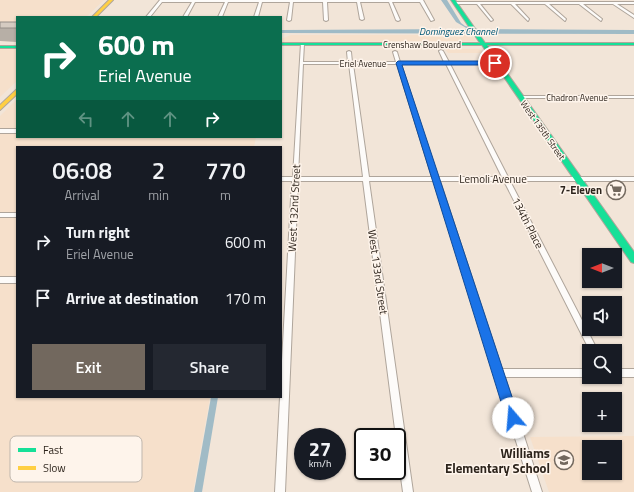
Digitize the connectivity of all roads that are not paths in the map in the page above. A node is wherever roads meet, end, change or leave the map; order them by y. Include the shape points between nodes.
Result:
1 (161, 0) edge
2 (291, 0) edge
3 (421, 0) edge
4 (625, 0) edge
5 (110, 1) edge
6 (194, 1) edge
7 (227, 1) edge
8 (261, 1) edge
9 (325, 1) edge
10 (358, 1) edge
11 (390, 1) edge
12 (454, 2) edge
13 (478, 3) junction
14 (512, 3) junction
15 (546, 3) junction
16 (580, 3) junction
17 (614, 3) junction
18 (632, 3) edge
19 (95, 16) edge
20 (149, 16) edge
21 (185, 16) edge
22 (220, 16) edge
23 (256, 16) edge
24 (634, 17) edge
25 (362, 19) dead end
26 (289, 20) dead end
27 (326, 20) dead end
28 (398, 20) dead end
29 (432, 20) dead end
30 (491, 20) dead end
31 (528, 20) dead end
32 (565, 20) dead end
33 (601, 20) dead end
34 (0, 45) edge
35 (16, 45) edge
36 (282, 45) edge
37 (302, 45) junction
38 (485, 45) junction
39 (634, 45) edge
40 (442, 51) dead end
41 (349, 52) dead end
42 (395, 52) dead end
43 (302, 63) junction
44 (350, 63) junction
45 (398, 63) junction
46 (447, 63) junction
47 (497, 63) junction
48 (16, 92) edge
49 (521, 97) junction
50 (634, 97) edge
51 (0, 108) edge
52 (0, 131) edge
53 (16, 131) edge
54 (506, 178) junction
55 (282, 179) edge
56 (295, 179) junction
57 (366, 179) junction
58 (436, 179) junction
59 (577, 179) junction
60 (634, 179) edge
61 (0, 215) edge
62 (16, 215) edge
63 (634, 259) edge
64 (0, 280) edge
65 (16, 280) edge
66 (590, 344) edge
67 (498, 373) junction
68 (582, 373) edge
69 (622, 373) edge
70 (634, 373) edge
71 (280, 492) edge
72 (408, 492) edge
73 (537, 492) edge

1 - 6 street
1 - 20 street
2 - 8 street
2 - 9 street
2 - 26 street
3 - 11 street
3 - 29 street
4 - 18 street
5 - 19 main road
6 - 7 street
6 - 21 street
7 - 8 street
7 - 22 street
8 - 23 street
9 - 10 street
9 - 27 street
10 - 11 street
10 - 25 street
11 - 28 street
12 - 13 street
12 - 38 main road, West 135th Street
13 - 14 street
13 - 30 street
14 - 15 street
14 - 31 street
15 - 16 street
15 - 32 street
16 - 17 street
16 - 33 street
17 - 18 street
17 - 24 street
34 - 35 main road
36 - 37 main road, Crenshaw Boulevard
37 - 38 main road, Crenshaw Boulevard
37 - 43 street, West 132nd Street
38 - 39 main road, Crenshaw Boulevard
38 - 47 main road, West 135th Street
40 - 46 street, 134th Place
41 - 44 street, West 133rd Street
42 - 45 street
43 - 44 street, Eriel Avenue
43 - 56 street, West 132nd Street
44 - 45 street, Eriel Avenue
44 - 57 street, West 133rd Street
45 - 46 street, Eriel Avenue
45 - 58 street
46 - 47 street, Eriel Avenue
46 - 54 street, 134th Place
47 - 49 main road, West 135th Street
48 - 51 main road
49 - 50 street, Chadron Avenue
49 - 59 main road, West 135th Street
52 - 53 street
54 - 58 street, Lemoli Avenue
54 - 59 street, Lemoli Avenue
54 - 66 street, 134th Place
55 - 56 street, Lemoli Avenue
56 - 57 street, Lemoli Avenue
56 - 71 street, West 132nd Street
57 - 58 street, Lemoli Avenue
57 - 72 street, West 133rd Street
58 - 67 street
59 - 60 street, Lemoli Avenue
59 - 63 main road, West 135th Street
61 - 62 street
64 - 65 street
67 - 68 street
67 - 73 street
69 - 70 street

